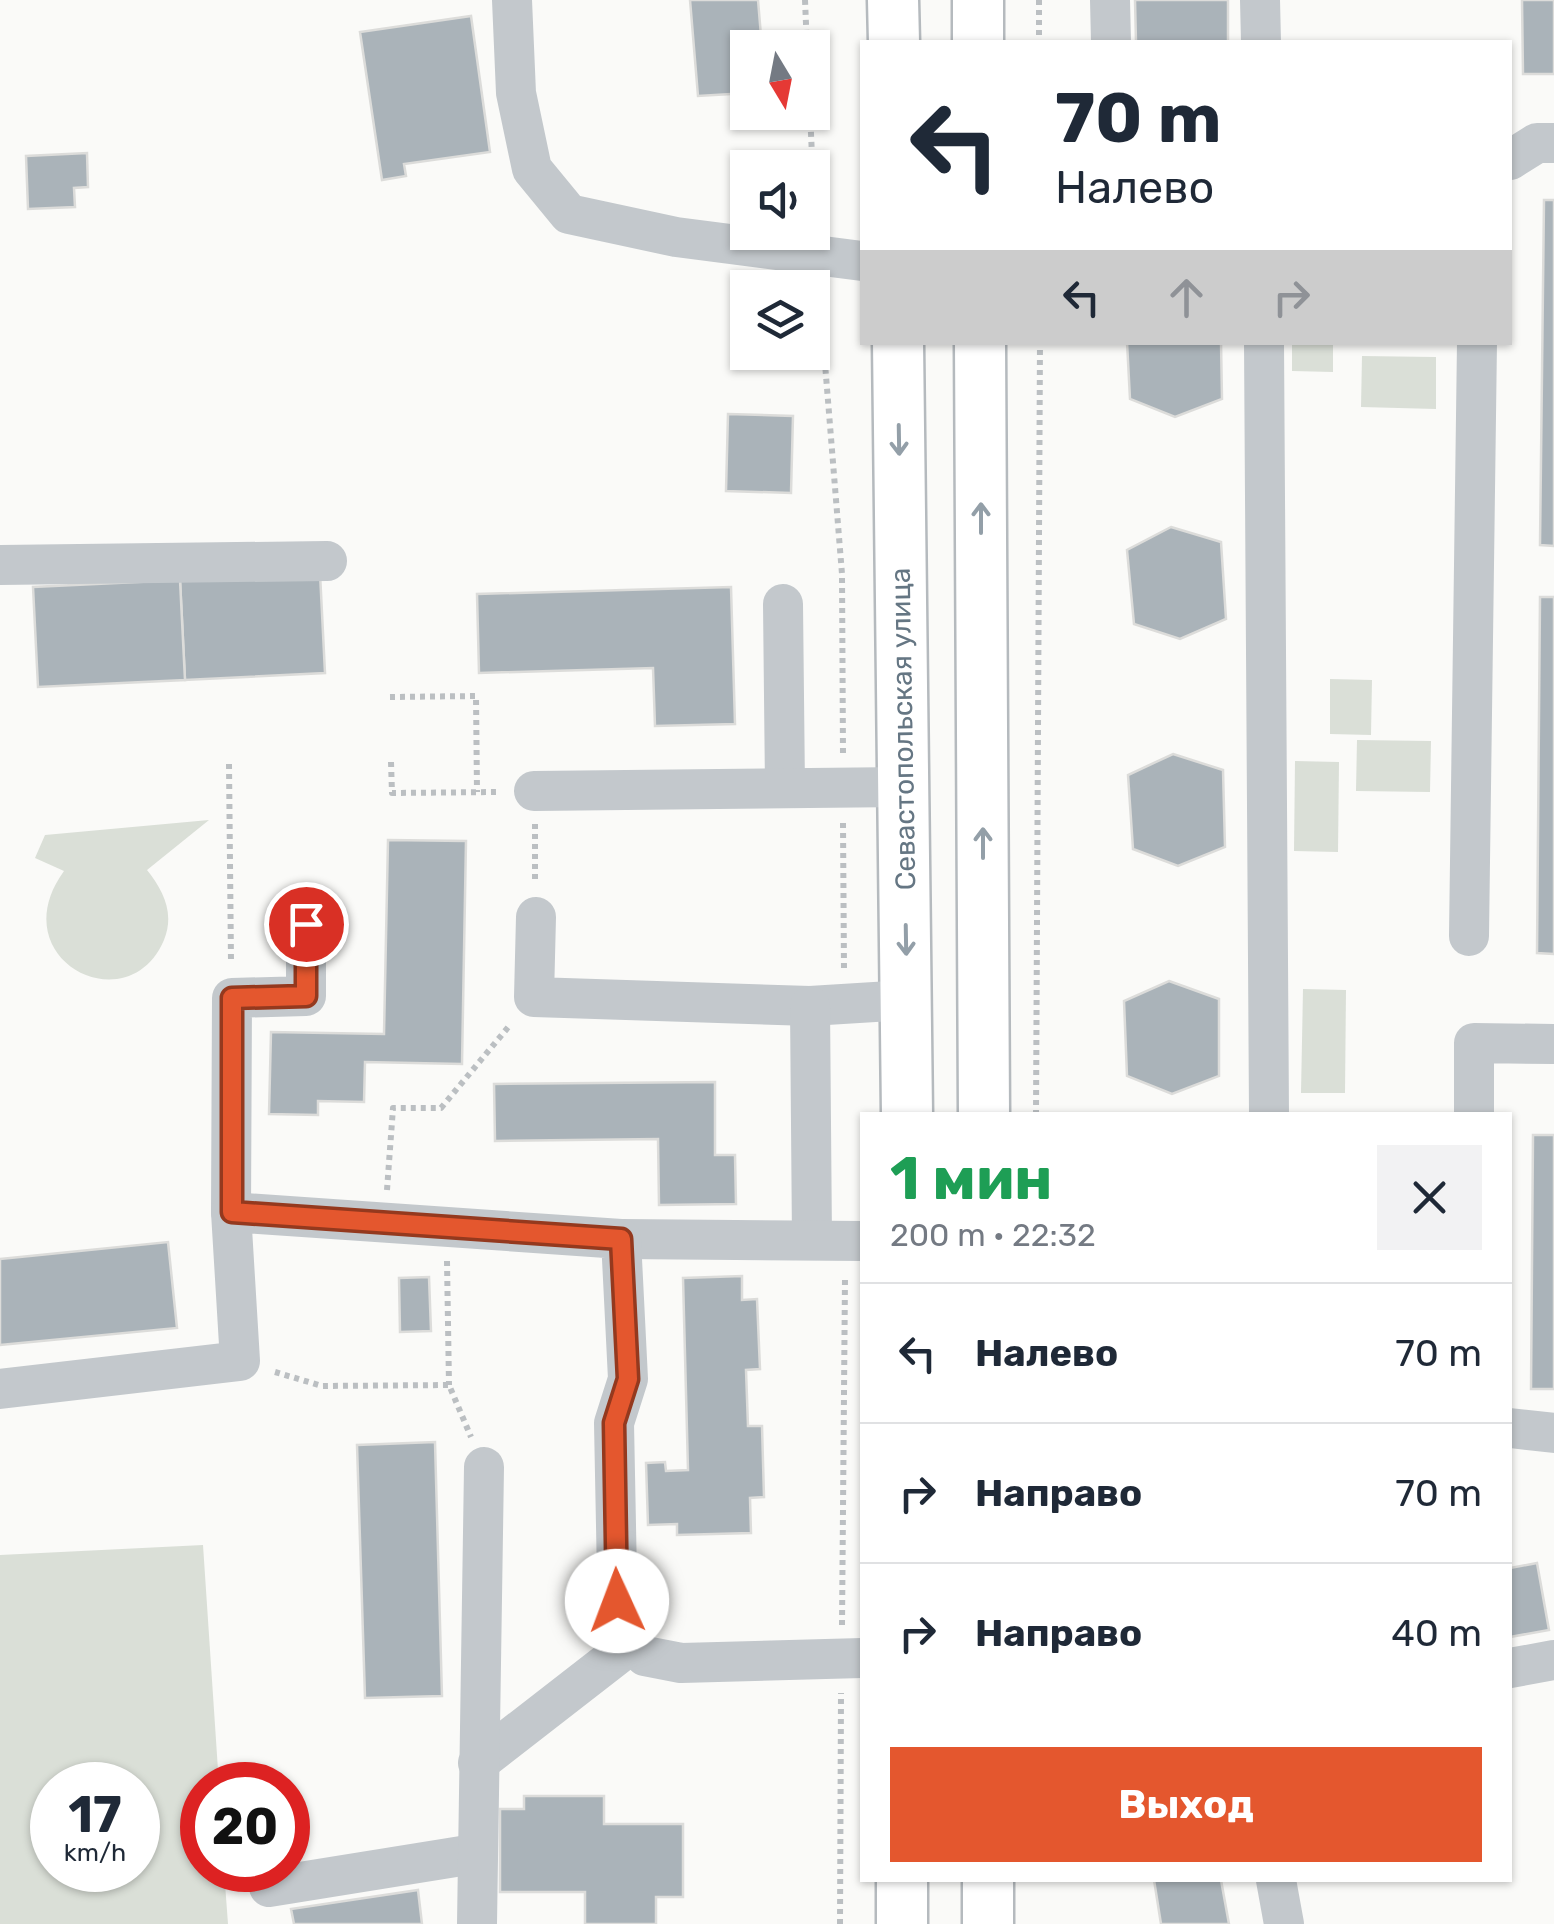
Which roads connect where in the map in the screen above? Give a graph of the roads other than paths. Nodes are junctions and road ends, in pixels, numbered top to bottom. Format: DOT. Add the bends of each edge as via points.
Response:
graph roads {
  1 [pos="512,0"];
  2 [pos="894,0"];
  3 [pos="978,0"];
  4 [pos="1110,0"];
  5 [pos="1260,0"];
  6 [pos="894,40"];
  7 [pos="978,40"];
  8 [pos="1111,40"];
  9 [pos="1261,40"];
  10 [pos="1554,143"];
  11 [pos="1512,159"];
  12 [pos="860,261"];
  13 [pos="898,345"];
  14 [pos="980,345"];
  15 [pos="1264,345"];
  16 [pos="1477,345"];
  17 [pos="327,561"];
  18 [pos="0,564"];
  19 [pos="783,604"];
  20 [pos="904,787"];
  21 [pos="785,788"];
  22 [pos="534,791"];
  23 [pos="536,917"];
  24 [pos="306,924"];
  25 [pos="1469,936"];
  26 [pos="907,1000"];
  27 [pos="810,1006"];
  28 [pos="1554,1044"];
  29 [pos="907,1112"];
  30 [pos="984,1112"];
  31 [pos="1269,1112"];
  32 [pos="1474,1112"];
  33 [pos="232,1212"];
  34 [pos="621,1239"];
  35 [pos="812,1240"];
  36 [pos="860,1240"];
  37 [pos="0,1389"];
  38 [pos="1512,1428"];
  39 [pos="1554,1433"];
  40 [pos="484,1466"];
  41 [pos="630,1645"];
  42 [pos="860,1658"];
  43 [pos="1554,1660"];
  44 [pos="1512,1668"];
  45 [pos="478,1762"];
  46 [pos="474,1854"];
  47 [pos="310,1880"];
  48 [pos="902,1882"];
  49 [pos="988,1882"];
  50 [pos="1276,1882"];
  51 [pos="476,1924"];
  52 [pos="902,1924"];
  53 [pos="988,1924"];
  54 [pos="1284,1924"];
  1 -- 12 [label="lane" via="516,93 532,168 569,214 676,237"];
  2 -- 6 [label="main road"];
  3 -- 7 [label="main road"];
  4 -- 8 [label="lane"];
  5 -- 9 [label="lane"];
  10 -- 11 [label="lane" via="1538,143"];
  13 -- 20 [label="main road, Севастопольская улица, one-way"];
  30 -- 14 [label="main road, one-way"];
  15 -- 31 [label="lane"];
  16 -- 25 [label="lane"];
  17 -- 18 [label="lane"];
  19 -- 21 [label="lane"];
  20 -- 21 [label="lane"];
  20 -- 26 [label="main road, Севастопольская улица, one-way"];
  21 -- 22 [label="lane"];
  23 -- 27 [label="lane" via="534,997"];
  24 -- 33 [label="lane" via="306,996 232,998"];
  26 -- 27 [label="lane"];
  26 -- 29 [label="main road, Севастопольская улица"];
  27 -- 35 [label="lane"];
  28 -- 32 [label="lane" via="1474,1042"];
  33 -- 34 [label="lane"];
  33 -- 37 [label="lane" via="240,1361"];
  34 -- 35 [label="lane"];
  34 -- 41 [label="lane" via="628,1379 614,1423 615,1546 618,1628"];
  35 -- 36 [label="lane"];
  38 -- 39 [label="lane"];
  40 -- 45 [label="lane"];
  41 -- 42 [label="lane" via="645,1656 681,1663"];
  41 -- 45 [label="lane"];
  43 -- 44 [label="lane"];
  45 -- 46 [label="lane"];
  46 -- 47 [label="lane"];
  46 -- 51 [label="lane"];
  48 -- 52 [label="main road"];
  49 -- 53 [label="main road"];
  50 -- 54 [label="lane"];
}
